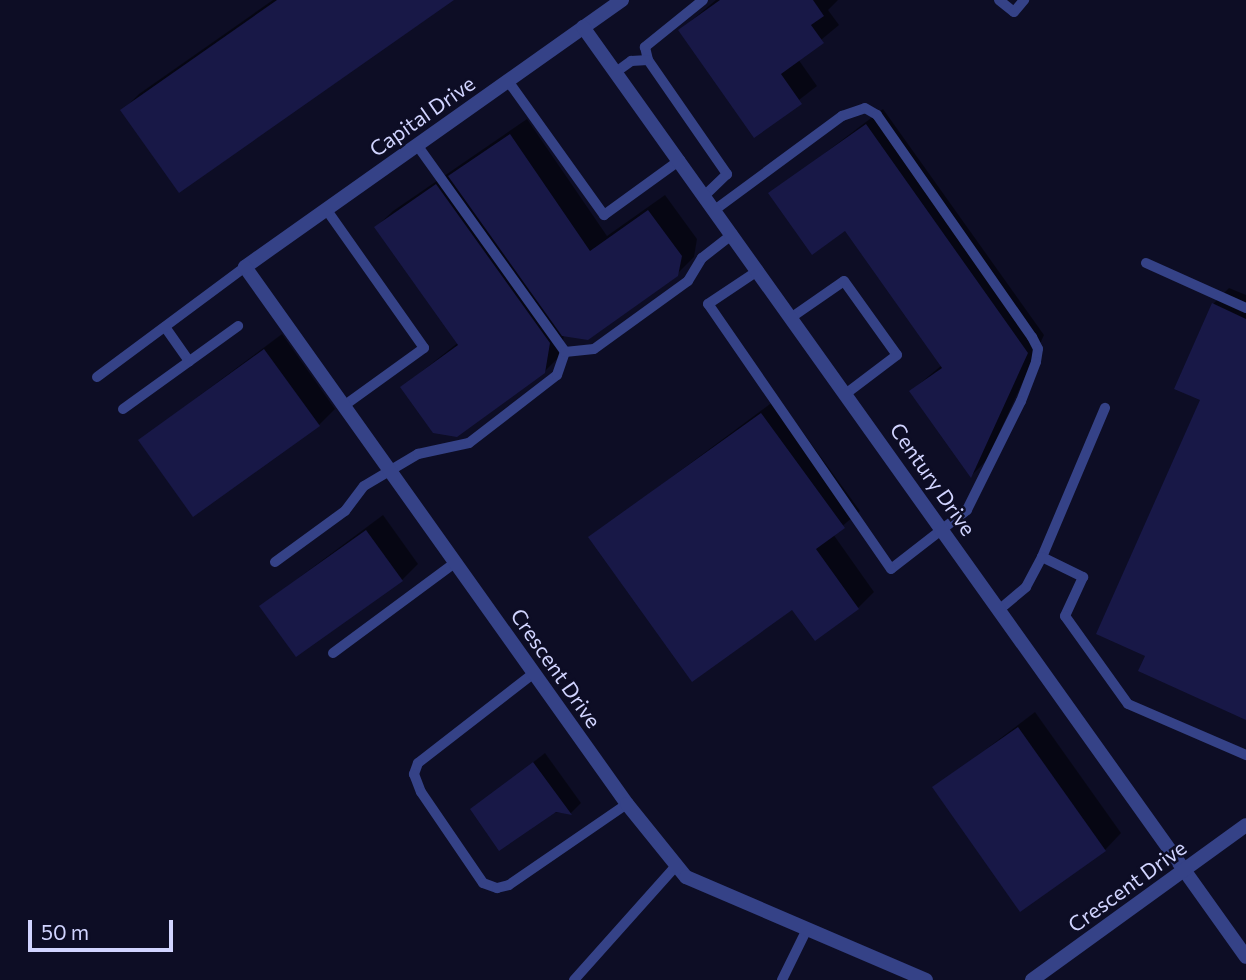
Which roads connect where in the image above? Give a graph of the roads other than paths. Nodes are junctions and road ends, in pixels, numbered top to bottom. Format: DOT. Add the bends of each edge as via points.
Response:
graph roads {
  1 [pos="622,0"];
  2 [pos="703,0"];
  3 [pos="999,0"];
  4 [pos="1024,0"];
  5 [pos="583,27"];
  6 [pos="648,60"];
  7 [pos="616,72"];
  8 [pos="508,81"];
  9 [pos="416,145"];
  10 [pos="680,160"];
  11 [pos="706,194"];
  12 [pos="326,209"];
  13 [pos="716,209"];
  14 [pos="733,234"];
  15 [pos="1146,263"];
  16 [pos="245,267"];
  17 [pos="759,270"];
  18 [pos="1246,308"];
  19 [pos="792,317"];
  20 [pos="238,326"];
  21 [pos="165,327"];
  22 [pos="565,352"];
  23 [pos="189,362"];
  24 [pos="97,377"];
  25 [pos="846,393"];
  26 [pos="345,404"];
  27 [pos="1105,408"];
  28 [pos="123,409"];
  29 [pos="391,470"];
  30 [pos="943,530"];
  31 [pos="1042,558"];
  32 [pos="275,562"];
  33 [pos="456,562"];
  34 [pos="999,609"];
  35 [pos="333,653"];
  36 [pos="534,673"];
  37 [pos="1246,755"];
  38 [pos="627,804"];
  39 [pos="1246,825"];
  40 [pos="676,866"];
  41 [pos="1185,871"];
  42 [pos="806,931"];
  43 [pos="1246,957"];
  44 [pos="574,980"];
  45 [pos="782,980"];
  46 [pos="926,980"];
  47 [pos="1032,980"];
  1 -- 5 [label="street, Capital Drive"];
  2 -- 6 [label="lane" via="645,47"];
  3 -- 4 [label="lane" via="1014,12"];
  5 -- 7 [label="street, Century Drive"];
  5 -- 8 [label="street, Capital Drive"];
  6 -- 7 [label="lane" via="631,61"];
  6 -- 11 [label="lane" via="727,174"];
  7 -- 10 [label="street, Century Drive"];
  8 -- 9 [label="street, Capital Drive"];
  8 -- 10 [label="lane" via="604,215"];
  9 -- 12 [label="street, Capital Drive"];
  9 -- 22 [label="lane"];
  10 -- 11 [label="street, Century Drive"];
  11 -- 13 [label="street, Century Drive"];
  12 -- 16 [label="street, Capital Drive"];
  12 -- 26 [label="lane" via="424,348"];
  13 -- 14 [label="street, Century Drive"];
  13 -- 30 [label="lane" via="853,110 865,108 885,126 1038,349 1021,401 967,510"];
  14 -- 17 [label="street, Century Drive"];
  14 -- 22 [label="lane" via="702,258 688,281 594,349"];
  15 -- 18 [label="lane"];
  16 -- 21 [label="lane"];
  16 -- 26 [label="street, Crescent Drive"];
  17 -- 19 [label="street, Century Drive"];
  17 -- 30 [label="lane" via="708,304 891,569"];
  19 -- 25 [label="street, Century Drive"];
  19 -- 25 [label="lane" via="844,281 897,355"];
  20 -- 23 [label="lane"];
  21 -- 23 [label="lane"];
  21 -- 24 [label="lane"];
  22 -- 29 [label="lane" via="557,375 469,443 418,454"];
  23 -- 28 [label="lane"];
  25 -- 30 [label="street, Century Drive"];
  26 -- 29 [label="street, Crescent Drive"];
  27 -- 31 [label="lane"];
  29 -- 32 [label="lane" via="364,486 345,511"];
  29 -- 33 [label="street, Crescent Drive"];
  30 -- 34 [label="street, Century Drive"];
  31 -- 34 [label="lane" via="1026,587"];
  31 -- 37 [label="lane" via="1083,577 1065,616 1128,704"];
  33 -- 35 [label="lane"];
  33 -- 36 [label="street, Crescent Drive"];
  34 -- 41 [label="street, Century Drive"];
  36 -- 38 [label="street, Crescent Drive"];
  36 -- 38 [label="lane" via="418,763 414,774 421,792 483,883 497,888 509,885"];
  38 -- 40 [label="street, Crescent Drive"];
  39 -- 41 [label="street, Crescent Drive"];
  40 -- 42 [label="street, Crescent Drive" via="701,886"];
  40 -- 44 [label="lane"];
  41 -- 43 [label="street, Century Drive"];
  41 -- 47 [label="street, Crescent Drive"];
  42 -- 45 [label="lane"];
  42 -- 46 [label="street, Crescent Drive"];
}
